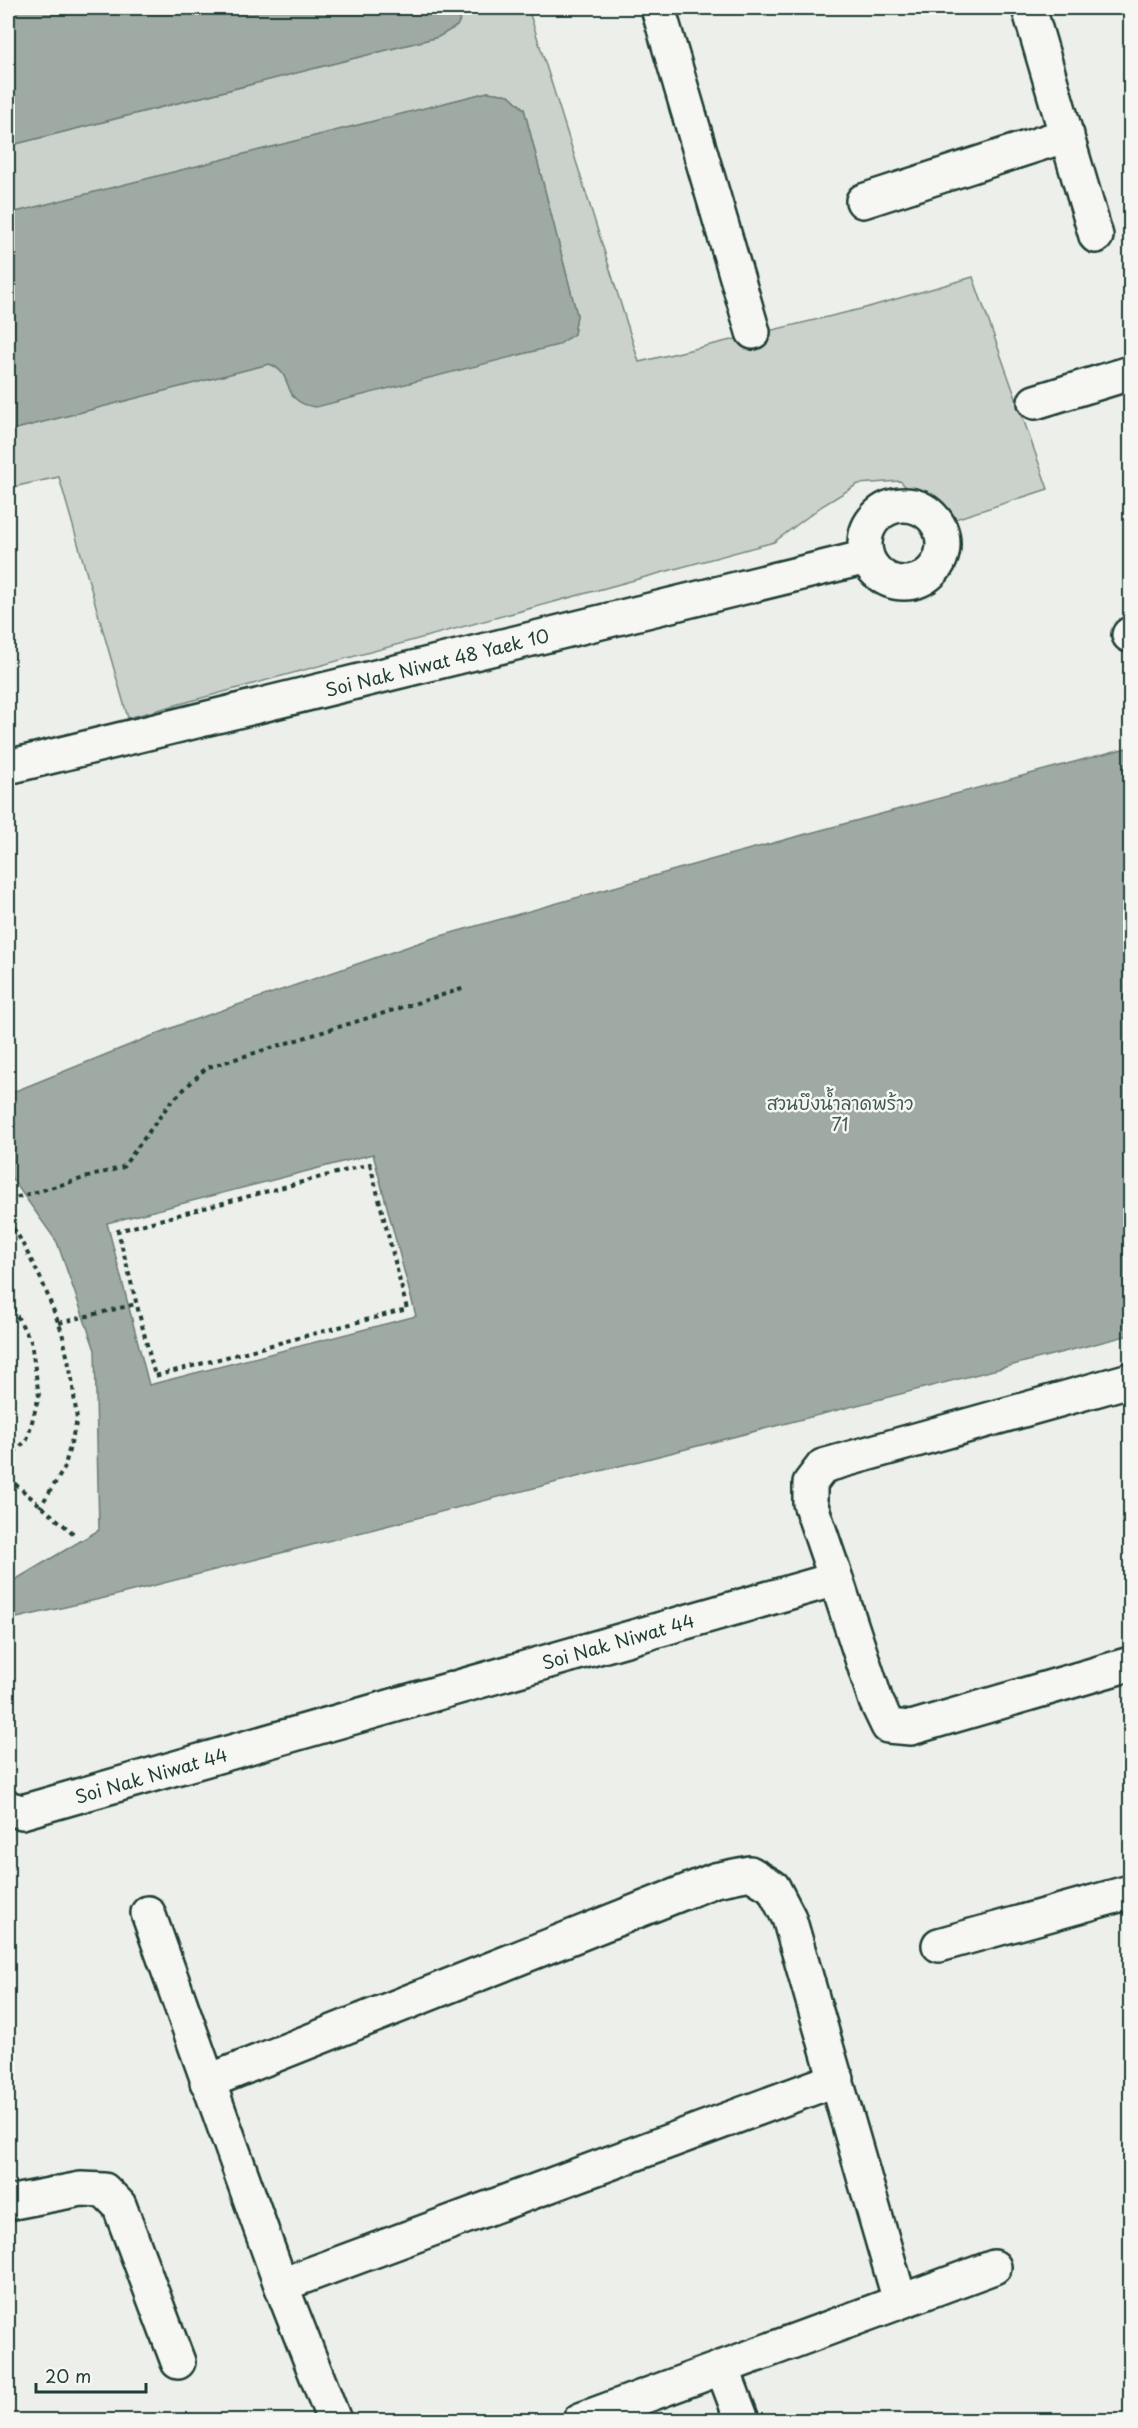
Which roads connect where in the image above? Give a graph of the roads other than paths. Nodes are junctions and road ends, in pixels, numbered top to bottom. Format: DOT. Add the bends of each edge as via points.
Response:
graph roads {
  1 [pos="658,8"];
  2 [pos="1029,8"];
  3 [pos="1067,135"];
  4 [pos="863,201"];
  5 [pos="1096,236"];
  6 [pos="753,332"];
  7 [pos="1131,373"];
  8 [pos="1035,402"];
  9 [pos="867,557"];
  10 [pos="8,767"];
  11 [pos="1131,1380"];
  12 [pos="836,1579"];
  13 [pos="1131,1664"];
  14 [pos="8,1808"];
  15 [pos="1131,1892"];
  16 [pos="148,1913"];
  17 [pos="939,1945"];
  18 [pos="837,2079"];
  19 [pos="207,2082"];
  20 [pos="8,2203"];
  21 [pos="994,2267"];
  22 [pos="282,2285"];
  23 [pos="900,2301"];
  24 [pos="178,2362"];
  25 [pos="722,2367"];
  26 [pos="334,2421"];
  27 [pos="580,2421"];
  28 [pos="742,2421"];
  1 -- 6 [label="street"];
  2 -- 3 [label="street"];
  3 -- 4 [label="street"];
  3 -- 5 [label="street"];
  7 -- 8 [label="street"];
  9 -- 10 [label="street, Soi Nak Niwat 48 Yaek 10"];
  11 -- 12 [label="street" via="823,1466 810,1483 810,1503"];
  12 -- 13 [label="street" via="888,1726 911,1728"];
  12 -- 14 [label="street, Soi Nak Niwat 44" via="22,1812"];
  15 -- 17 [label="street"];
  16 -- 19 [label="street"];
  18 -- 19 [label="street" via="789,1918 773,1887 750,1873 715,1880"];
  18 -- 22 [label="street"];
  18 -- 23 [label="street"];
  19 -- 22 [label="street"];
  20 -- 24 [label="street" via="81,2189 104,2190 119,2205"];
  21 -- 23 [label="street"];
  22 -- 26 [label="street"];
  23 -- 25 [label="street"];
  25 -- 27 [label="street"];
  25 -- 28 [label="street"];
}
